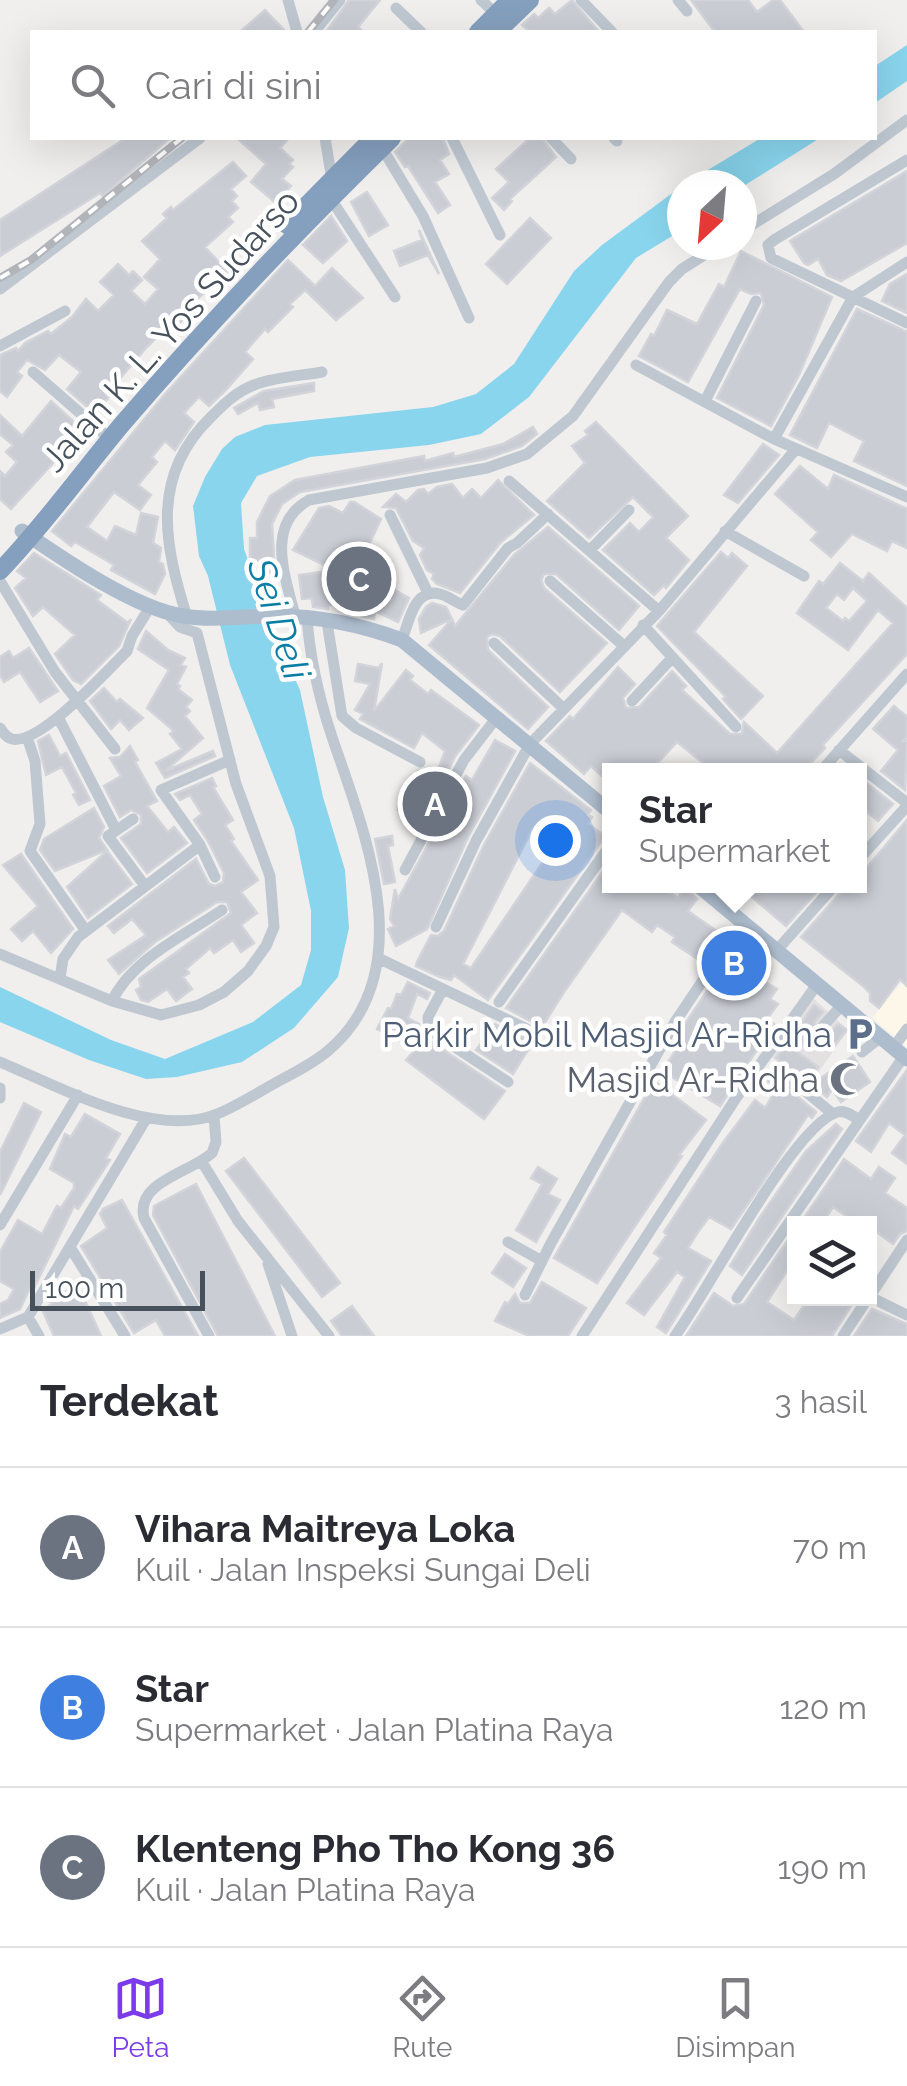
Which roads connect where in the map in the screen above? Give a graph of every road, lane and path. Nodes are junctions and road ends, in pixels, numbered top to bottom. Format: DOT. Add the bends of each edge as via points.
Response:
graph roads {
  1 [pos="288,0"];
  2 [pos="340,0"];
  3 [pos="482,0"];
  4 [pos="510,0"];
  5 [pos="530,0"];
  6 [pos="581,0"];
  7 [pos="396,8"];
  8 [pos="503,26"];
  9 [pos="296,30"];
  10 [pos="316,30"];
  11 [pos="419,30"];
  12 [pos="610,30"];
  13 [pos="907,120"];
  14 [pos="197,140"];
  15 [pos="324,140"];
  16 [pos="453,140"];
  17 [pos="553,140"];
  18 [pos="382,141"];
  19 [pos="571,159"];
  20 [pos="907,160"];
  21 [pos="333,191"];
  22 [pos="757,221"];
  23 [pos="500,235"];
  24 [pos="696,260"];
  25 [pos="907,262"];
  26 [pos="0,289"];
  27 [pos="853,296"];
  28 [pos="395,297"];
  29 [pos="756,301"];
  30 [pos="65,310"];
  31 [pos="469,318"];
  32 [pos="907,323"];
  33 [pos="0,346"];
  34 [pos="636,365"];
  35 [pos="33,372"];
  36 [pos="322,372"];
  37 [pos="705,401"];
  38 [pos="103,433"];
  39 [pos="774,439"];
  40 [pos="796,450"];
  41 [pos="509,480"];
  42 [pos="907,497"];
  43 [pos="630,510"];
  44 [pos="548,514"];
  45 [pos="390,515"];
  46 [pos="725,532"];
  47 [pos="27,534"];
  48 [pos="590,550"];
  49 [pos="0,553"];
  50 [pos="0,570"];
  51 [pos="804,576"];
  52 [pos="550,580"];
  53 [pos="0,581"];
  54 [pos="428,593"];
  55 [pos="150,607"];
  56 [pos="659,611"];
  57 [pos="167,613"];
  58 [pos="191,617"];
  59 [pos="301,617"];
  60 [pos="327,622"];
  61 [pos="644,625"];
  62 [pos="402,640"];
  63 [pos="494,643"];
  64 [pos="624,646"];
  65 [pos="672,658"];
  66 [pos="907,674"];
  67 [pos="77,700"];
  68 [pos="632,701"];
  69 [pos="563,708"];
  70 [pos="58,717"];
  71 [pos="497,717"];
  72 [pos="0,728"];
  73 [pos="736,728"];
  74 [pos="28,737"];
  75 [pos="530,744"];
  76 [pos="116,749"];
  77 [pos="839,750"];
  78 [pos="230,760"];
  79 [pos="420,762"];
  80 [pos="828,763"];
  81 [pos="855,763"];
  82 [pos="867,772"];
  83 [pos="907,804"];
  84 [pos="602,805"];
  85 [pos="133,818"];
  86 [pos="116,830"];
  87 [pos="200,845"];
  88 [pos="867,849"];
  89 [pos="602,857"];
  90 [pos="405,870"];
  91 [pos="215,877"];
  92 [pos="145,886"];
  93 [pos="714,893"];
  94 [pos="828,893"];
  95 [pos="222,910"];
  96 [pos="742,922"];
  97 [pos="436,926"];
  98 [pos="86,931"];
  99 [pos="777,950"];
  100 [pos="0,954"];
  101 [pos="380,959"];
  102 [pos="60,978"];
  103 [pos="818,983"];
  104 [pos="443,989"];
  105 [pos="112,1000"];
  106 [pos="499,1002"];
  107 [pos="843,1004"];
  108 [pos="824,1026"];
  109 [pos="527,1029"];
  110 [pos="907,1030"];
  111 [pos="896,1050"];
  112 [pos="862,1052"];
  113 [pos="0,1062"];
  114 [pos="508,1082"];
  115 [pos="0,1088"];
  116 [pos="804,1091"];
  117 [pos="78,1095"];
  118 [pos="0,1098"];
  119 [pos="833,1114"];
  120 [pos="214,1116"];
  121 [pos="146,1119"];
  122 [pos="860,1120"];
  123 [pos="202,1162"];
  124 [pos="0,1225"];
  125 [pos="907,1240"];
  126 [pos="508,1242"];
  127 [pos="70,1247"];
  128 [pos="267,1260"];
  129 [pos="542,1261"];
  130 [pos="877,1285"];
  131 [pos="525,1295"];
  132 [pos="737,1298"];
  133 [pos="877,1301"];
  134 [pos="863,1306"];
  135 [pos="907,1315"];
  136 [pos="28,1316"];
  137 [pos="0,1328"];
  138 [pos="39,1336"];
  139 [pos="126,1336"];
  140 [pos="209,1336"];
  141 [pos="292,1336"];
  142 [pos="329,1336"];
  143 [pos="582,1336"];
  144 [pos="675,1336"];
  145 [pos="843,1336"];
  1 -- 9 [label="street"];
  2 -- 10 [label="street"];
  3 -- 8 [label="street"];
  4 -- 8 [label="highway"];
  5 -- 8 [label="highway"];
  6 -- 12 [label="street"];
  7 -- 11 [label="street"];
  13 -- 22 [label="street"];
  14 -- 26 [label="street"];
  15 -- 21 [label="street"];
  16 -- 23 [label="street"];
  17 -- 19 [label="street"];
  18 -- 21 [label="highway, Jalan K. L. Yos Sudarso"];
  18 -- 31 [label="street"];
  20 -- 27 [label="street" via="768,245 771,258"];
  21 -- 28 [label="street"];
  21 -- 38 [label="highway, Jalan K. L. Yos Sudarso" via="267,246"];
  21 -- 47 [label="highway, Jalan K. L. Yos Sudarso"];
  24 -- 59 [label="street" via="669,282 572,416 527,454 299,506 279,546"];
  25 -- 27 [label="street"];
  27 -- 32 [label="street"];
  27 -- 39 [label="street"];
  29 -- 37 [label="street"];
  30 -- 33 [label="street"];
  34 -- 37 [label="street"];
  35 -- 38 [label="street"];
  36 -- 58 [label="street" via="255,384 232,396 178,460 166,533"];
  37 -- 39 [label="street"];
  38 -- 47 [label="highway, Jalan K. L. Yos Sudarso"];
  39 -- 40 [label="street"];
  40 -- 42 [label="street"];
  40 -- 46 [label="street"];
  41 -- 44 [label="street"];
  43 -- 48 [label="street"];
  44 -- 48 [label="street"];
  44 -- 54 [label="street" via="508,548 462,604"];
  45 -- 54 [label="street"];
  46 -- 51 [label="street"];
  46 -- 56 [label="street"];
  47 -- 49 [label="highway, Jalan K. L. Yos Sudarso"];
  47 -- 50 [label="highway, Jalan K. L. Yos Sudarso"];
  47 -- 55 [label="main road"];
  48 -- 56 [label="street"];
  52 -- 64 [label="street"];
  53 -- 67 [label="street"];
  54 -- 62 [label="street" via="415,604"];
  55 -- 57 [label="main road"];
  55 -- 67 [label="street" via="127,651"];
  56 -- 61 [label="street"];
  57 -- 58 [label="main road"];
  57 -- 78 [label="street" via="196,633"];
  58 -- 59 [label="main road"];
  59 -- 60 [label="main road"];
  59 -- 101 [label="street" via="360,812"];
  60 -- 62 [label="main road"];
  60 -- 79 [label="street" via="342,716"];
  61 -- 64 [label="street"];
  61 -- 65 [label="street"];
  62 -- 71 [label="main road"];
  63 -- 69 [label="street"];
  64 -- 69 [label="street"];
  65 -- 68 [label="street"];
  65 -- 73 [label="street"];
  66 -- 77 [label="street"];
  67 -- 70 [label="street"];
  67 -- 76 [label="street"];
  69 -- 75 [label="street"];
  70 -- 74 [label="street"];
  70 -- 86 [label="street"];
  71 -- 75 [label="main road"];
  71 -- 90 [label="street" via="464,760"];
  72 -- 74 [label="street" via="12,739"];
  74 -- 98 [label="street" via="40,824 30,852"];
  75 -- 84 [label="main road"];
  75 -- 97 [label="street"];
  77 -- 80 [label="street"];
  77 -- 81 [label="street"];
  78 -- 87 [label="street" via="160,790"];
  78 -- 105 [label="street" via="270,876 274,927 266,946 240,980 199,1005 161,1015"];
  82 -- 83 [label="street"];
  83 -- 88 [label="street"];
  85 -- 86 [label="street"];
  86 -- 92 [label="street" via="108,837"];
  87 -- 91 [label="street"];
  87 -- 92 [label="street"];
  89 -- 106 [label="street"];
  92 -- 98 [label="street"];
  93 -- 96 [label="main road"];
  94 -- 99 [label="street"];
  95 -- 105 [label="street" via="138,968"];
  96 -- 99 [label="main road"];
  96 -- 129 [label="street" via="675,1022"];
  98 -- 102 [label="street" via="68,950"];
  99 -- 103 [label="main road"];
  100 -- 102 [label="street"];
  101 -- 104 [label="street"];
  101 -- 120 [label="street" via="358,1014 329,1050"];
  102 -- 105 [label="street"];
  103 -- 107 [label="main road"];
  103 -- 143 [label="street"];
  104 -- 109 [label="street"];
  104 -- 114 [label="street" via="428,1017 429,1030"];
  107 -- 108 [label="street"];
  107 -- 111 [label="main road"];
  110 -- 111 [label="street"];
  111 -- 112 [label="street"];
  111 -- 122 [label="street"];
  113 -- 117 [label="street"];
  115 -- 118 [label="street"];
  116 -- 119 [label="street"];
  117 -- 121 [label="street"];
  117 -- 124 [label="street"];
  119 -- 122 [label="street"];
  119 -- 144 [label="street" via="808,1131"];
  120 -- 121 [label="street"];
  120 -- 123 [label="street" via="216,1146"];
  121 -- 127 [label="street"];
  122 -- 132 [label="street"];
  123 -- 128 [label="street"];
  123 -- 140 [label="street" via="149,1192 142,1208"];
  125 -- 130 [label="street"];
  126 -- 129 [label="street"];
  127 -- 136 [label="street"];
  127 -- 139 [label="street"];
  128 -- 141 [label="street"];
  128 -- 142 [label="street"];
  129 -- 131 [label="street"];
  133 -- 135 [label="street"];
  134 -- 145 [label="street"];
  136 -- 137 [label="street"];
  136 -- 138 [label="street"];
}
